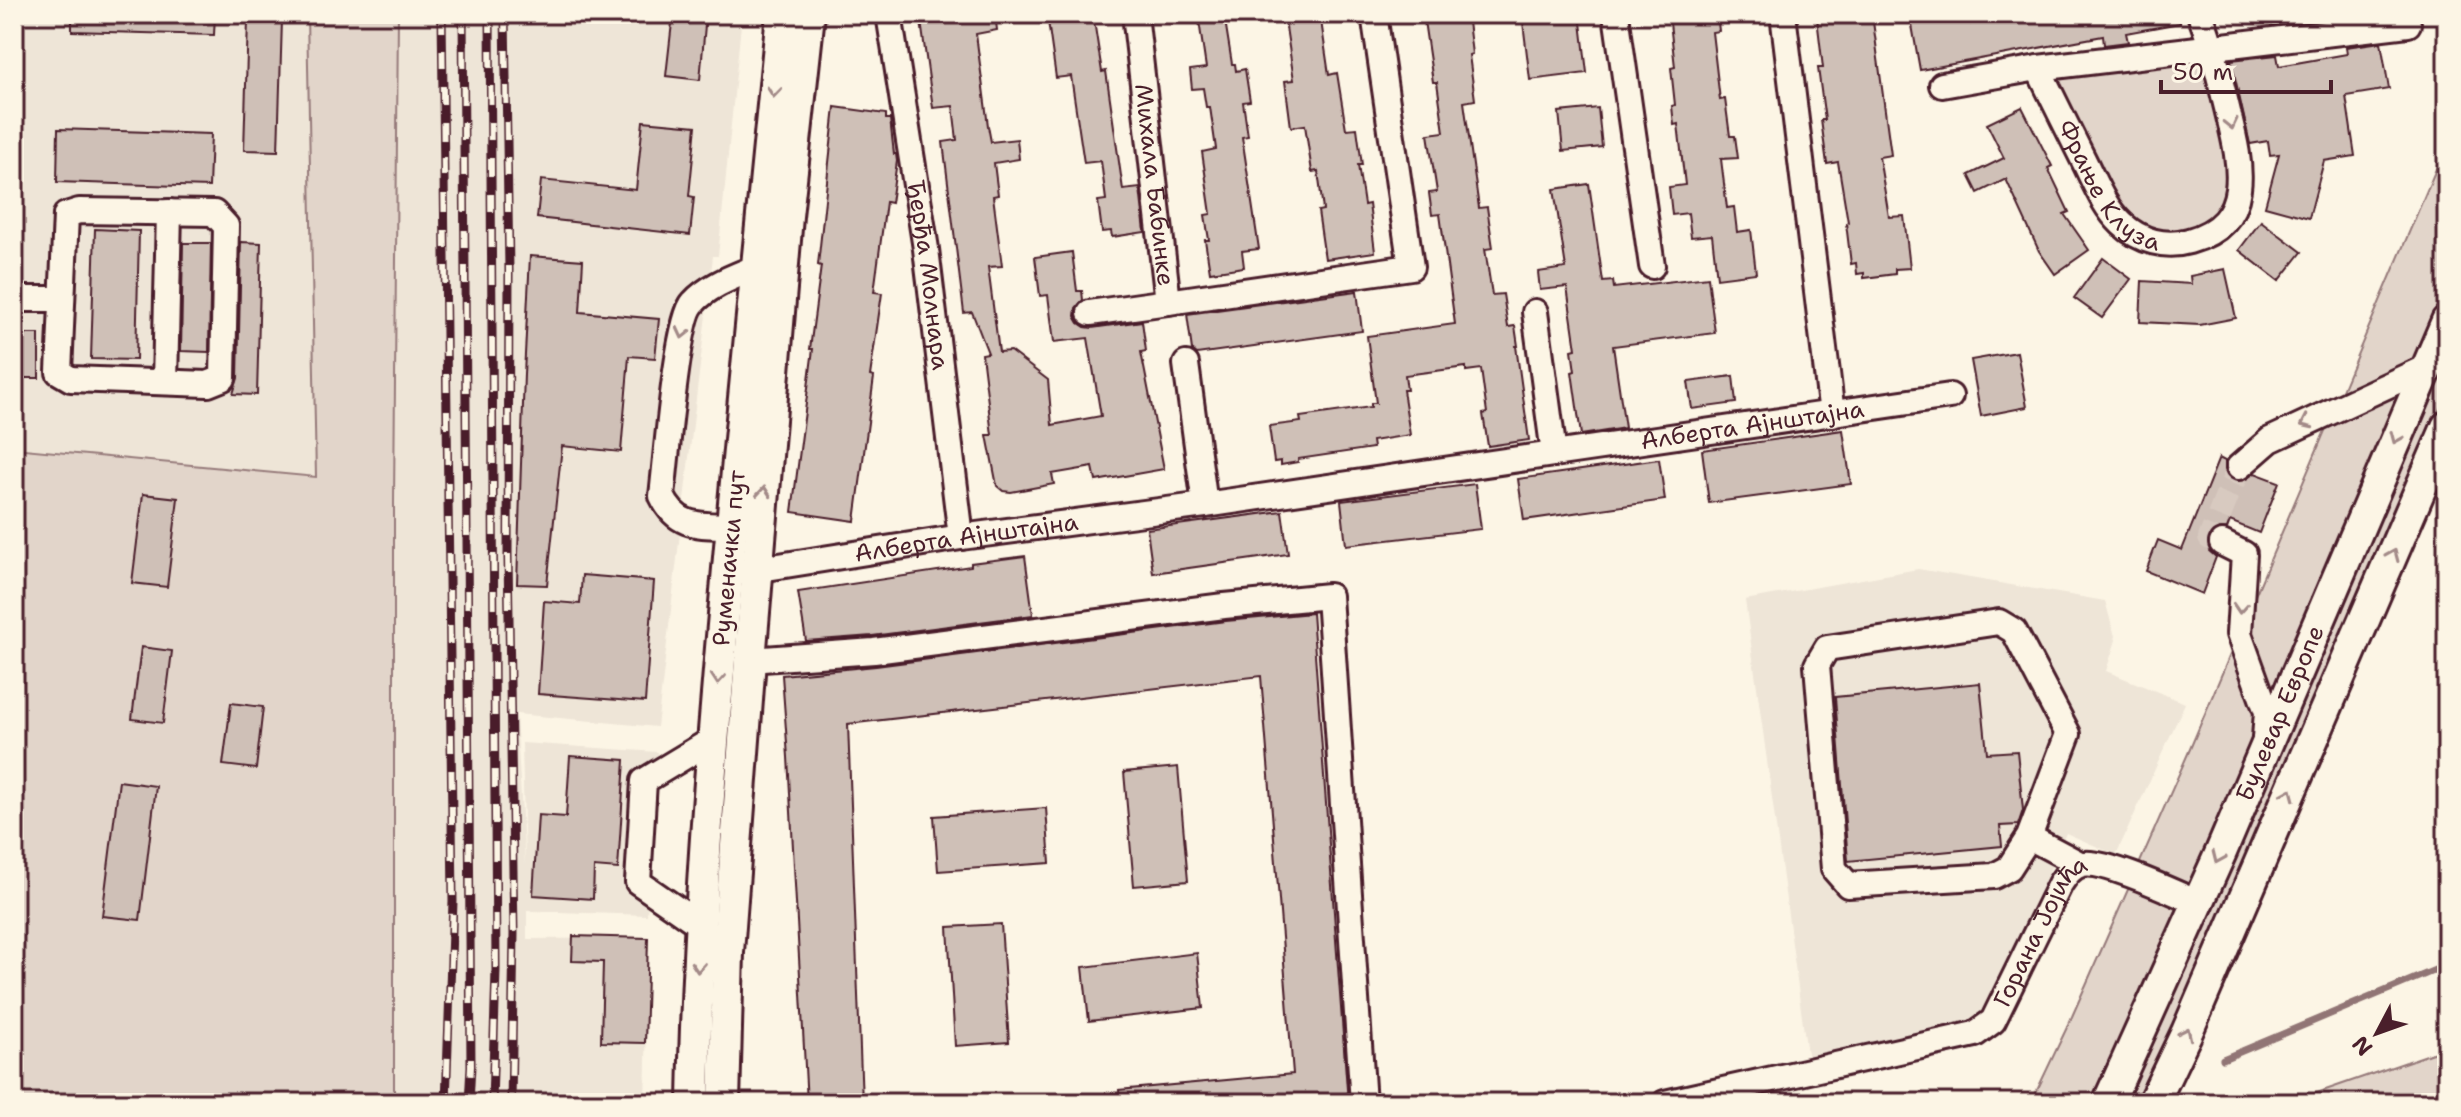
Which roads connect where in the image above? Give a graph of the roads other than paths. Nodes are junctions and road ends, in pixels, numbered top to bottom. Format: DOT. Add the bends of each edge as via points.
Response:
graph roads {
  1 [pos="782,14"];
  2 [pos="809,14"];
  3 [pos="889,14"];
  4 [pos="1135,14"];
  5 [pos="1374,14"];
  6 [pos="1616,14"];
  7 [pos="1783,14"];
  8 [pos="2200,14"];
  9 [pos="2408,24"];
  10 [pos="2213,48"];
  11 [pos="2038,68"];
  12 [pos="1942,85"];
  13 [pos="169,212"];
  14 [pos="1652,266"];
  15 [pos="757,267"];
  16 [pos="14,299"];
  17 [pos="62,299"];
  18 [pos="1168,302"];
  19 [pos="1535,312"];
  20 [pos="1090,313"];
  21 [pos="2447,321"];
  22 [pos="1186,364"];
  23 [pos="2427,367"];
  24 [pos="165,382"];
  25 [pos="1950,396"];
  26 [pos="1832,414"];
  27 [pos="2447,427"];
  28 [pos="1554,454"];
  29 [pos="2239,467"];
  30 [pos="1205,505"];
  31 [pos="730,526"];
  32 [pos="961,537"];
  33 [pos="2222,543"];
  34 [pos="758,570"];
  35 [pos="727,574"];
  36 [pos="750,660"];
  37 [pos="712,740"];
  38 [pos="2265,748"];
  39 [pos="2029,837"];
  40 [pos="2080,864"];
  41 [pos="2198,903"];
  42 [pos="700,925"];
  43 [pos="694,1103"];
  44 [pos="724,1103"];
  45 [pos="1363,1103"];
  46 [pos="1665,1103"];
  47 [pos="2108,1103"];
  48 [pos="2153,1103"];
  1 -- 15 [label="main road, Руменачки пут, one-way"];
  34 -- 2 [label="main road, Руменачки пут, one-way"];
  3 -- 32 [label="street, Ђерђа Молнара" via="926,249"];
  4 -- 18 [label="street, Михала Бабинке"];
  5 -- 18 [label="street, Михала Бабинке" via="1411,267"];
  6 -- 14 [label="street"];
  7 -- 26 [label="street"];
  8 -- 10 [label="street, Фрање Клуза"];
  9 -- 10 [label="street"];
  10 -- 11 [label="street"];
  10 -- 11 [label="street, Фрање Клуза, one-way" via="2240,182 2234,204 2220,224 2179,244 2144,239 2116,218"];
  11 -- 12 [label="street"];
  13 -- 17 [label="street" via="66,215"];
  13 -- 24 [label="street"];
  13 -- 24 [label="street" via="214,213 226,226 223,378 208,384"];
  15 -- 31 [label="main road, Руменачки пут"];
  15 -- 31 [label="street, one-way" via="718,284 691,304 681,333 662,496 670,512 690,524"];
  16 -- 17 [label="street"];
  17 -- 24 [label="street" via="59,372 71,379"];
  18 -- 20 [label="street"];
  19 -- 28 [label="street"];
  21 -- 23 [label="main road, Булевар Европе"];
  22 -- 30 [label="street"];
  23 -- 29 [label="street, one-way" via="2270,440"];
  23 -- 38 [label="main road, Булевар Европе, one-way"];
  25 -- 26 [label="street, Алберта Ајнштајна"];
  26 -- 28 [label="street, Алберта Ајнштајна"];
  48 -- 27 [label="main road, Булевар Европе, one-way"];
  28 -- 30 [label="street, Алберта Ајнштајна"];
  30 -- 32 [label="street, Алберта Ајнштајна"];
  31 -- 35 [label="main road, Руменачки пут"];
  32 -- 34 [label="street, Алберта Ајнштајна"];
  33 -- 38 [label="street, one-way" via="2244,554 2239,634 2267,712"];
  34 -- 35 [label="street, Алберта Ајнштајна"];
  34 -- 36 [label="main road, Руменачки пут"];
  35 -- 37 [label="main road, Руменачки пут, one-way"];
  36 -- 44 [label="main road, Руменачки пут" via="728,952"];
  36 -- 45 [label="street" via="874,651 1329,596"];
  37 -- 42 [label="main road, Руменачки пут"];
  37 -- 42 [label="street" via="644,781 638,882"];
  38 -- 41 [label="main road, Булевар Европе, one-way"];
  39 -- 39 [label="street" via="2068,734 2014,631 1999,622 1827,648 1817,665 1834,869 1848,885 1994,876 2009,868"];
  39 -- 40 [label="street"];
  40 -- 41 [label="street, Горана Јојића" via="2128,874"];
  40 -- 46 [label="street, Горана Јојића" via="2060,884 1993,1021 1975,1034"];
  41 -- 47 [label="main road, Булевар Европе"];
  42 -- 43 [label="main road, Руменачки пут, one-way"];
}
